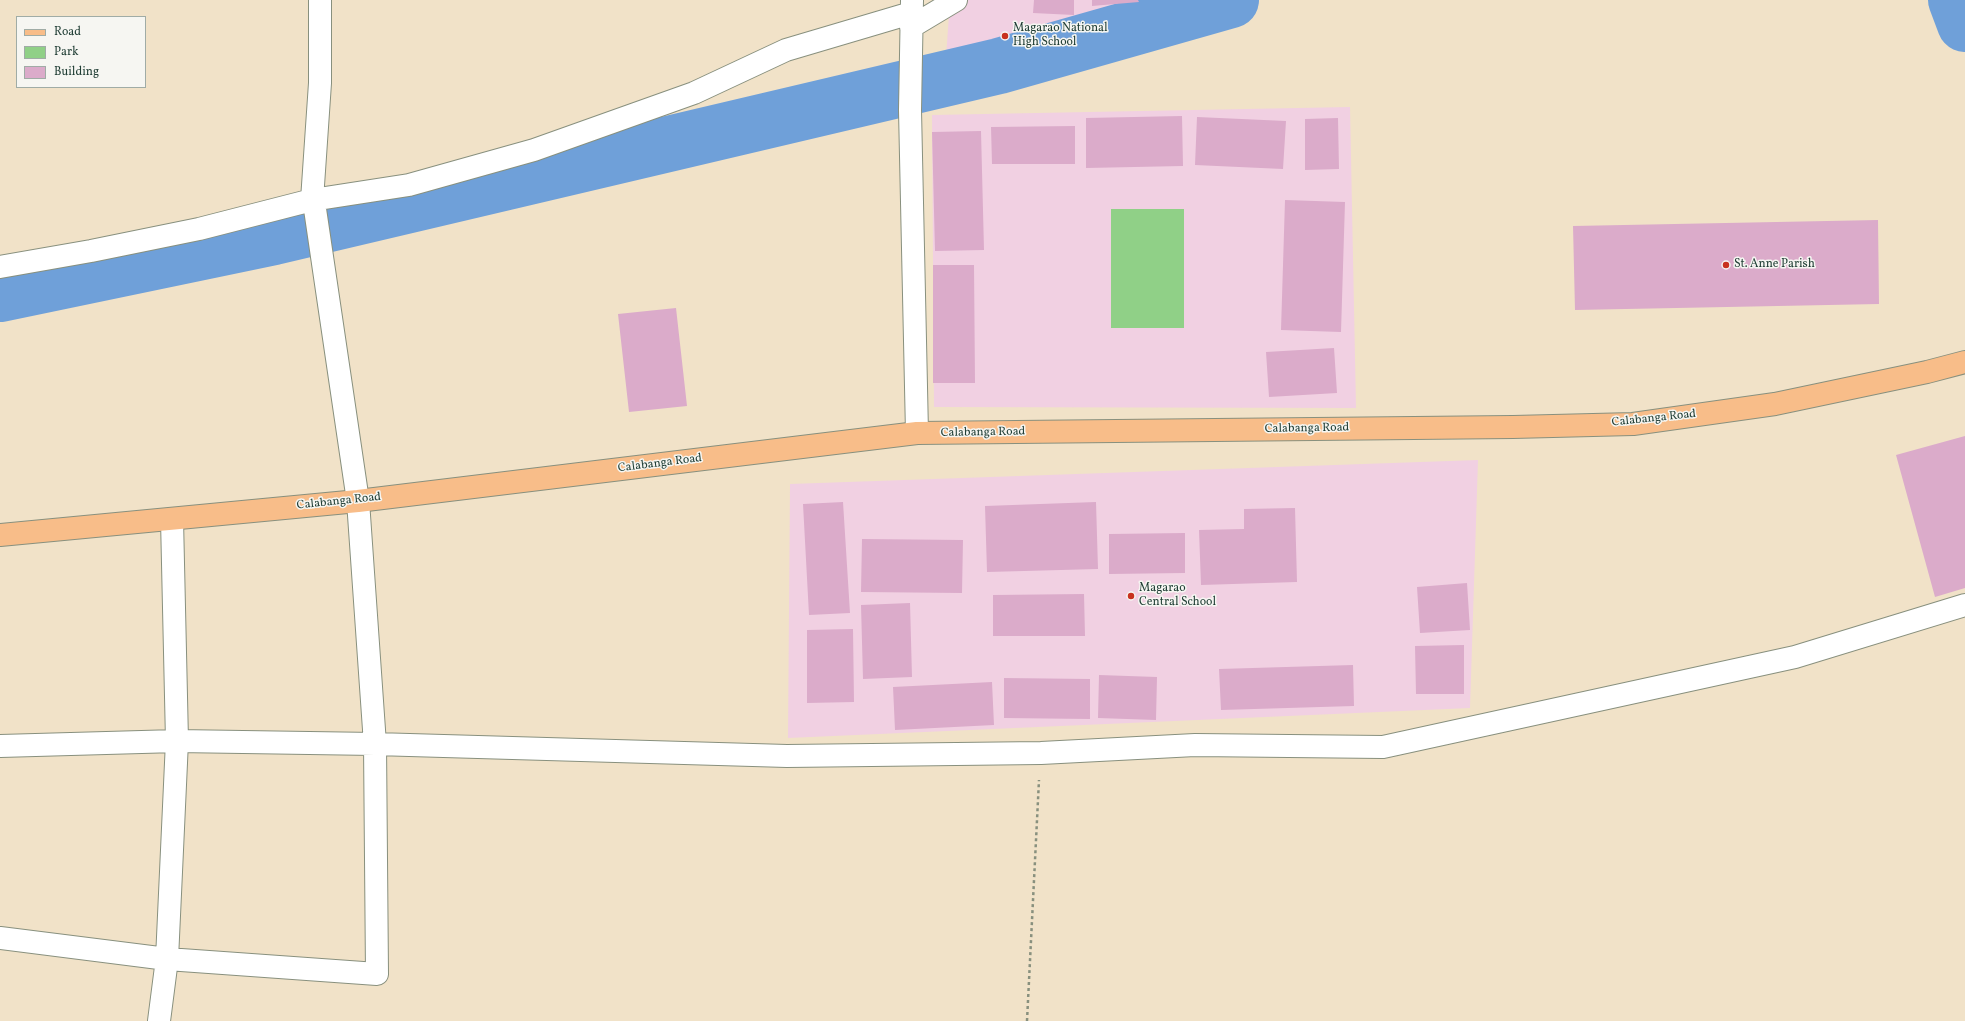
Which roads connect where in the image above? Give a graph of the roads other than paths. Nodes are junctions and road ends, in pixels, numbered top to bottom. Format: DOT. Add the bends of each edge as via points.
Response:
graph roads {
  1 [pos="320,0"];
  2 [pos="956,0"];
  3 [pos="911,13"];
  4 [pos="314,204"];
  5 [pos="0,267"];
  6 [pos="1965,362"];
  7 [pos="917,434"];
  8 [pos="358,501"];
  9 [pos="172,519"];
  10 [pos="0,535"];
  11 [pos="1965,605"];
  12 [pos="177,741"];
  13 [pos="375,744"];
  14 [pos="0,746"];
  15 [pos="0,938"];
  16 [pos="167,959"];
  17 [pos="159,1021"];
  1 -- 4 [label="street" via="320,83"];
  2 -- 3 [label="street"];
  3 -- 4 [label="street" via="786,50 694,93 534,150 409,185"];
  3 -- 7 [label="street" via="910,110"];
  4 -- 5 [label="street" via="91,251"];
  4 -- 8 [label="street"];
  6 -- 7 [label="main road, Calabanga Road" via="1775,404 1633,424"];
  7 -- 8 [label="main road, Calabanga Road"];
  8 -- 9 [label="main road, Calabanga Road"];
  8 -- 13 [label="street"];
  9 -- 10 [label="main road, Calabanga Road"];
  9 -- 12 [label="street"];
  11 -- 13 [label="street" via="1795,657 1383,747 1195,745 1041,753 787,756"];
  12 -- 13 [label="street"];
  12 -- 14 [label="street"];
  12 -- 16 [label="street"];
  13 -- 16 [label="street" via="377,974"];
  15 -- 16 [label="street"];
  16 -- 17 [label="street"];
}
